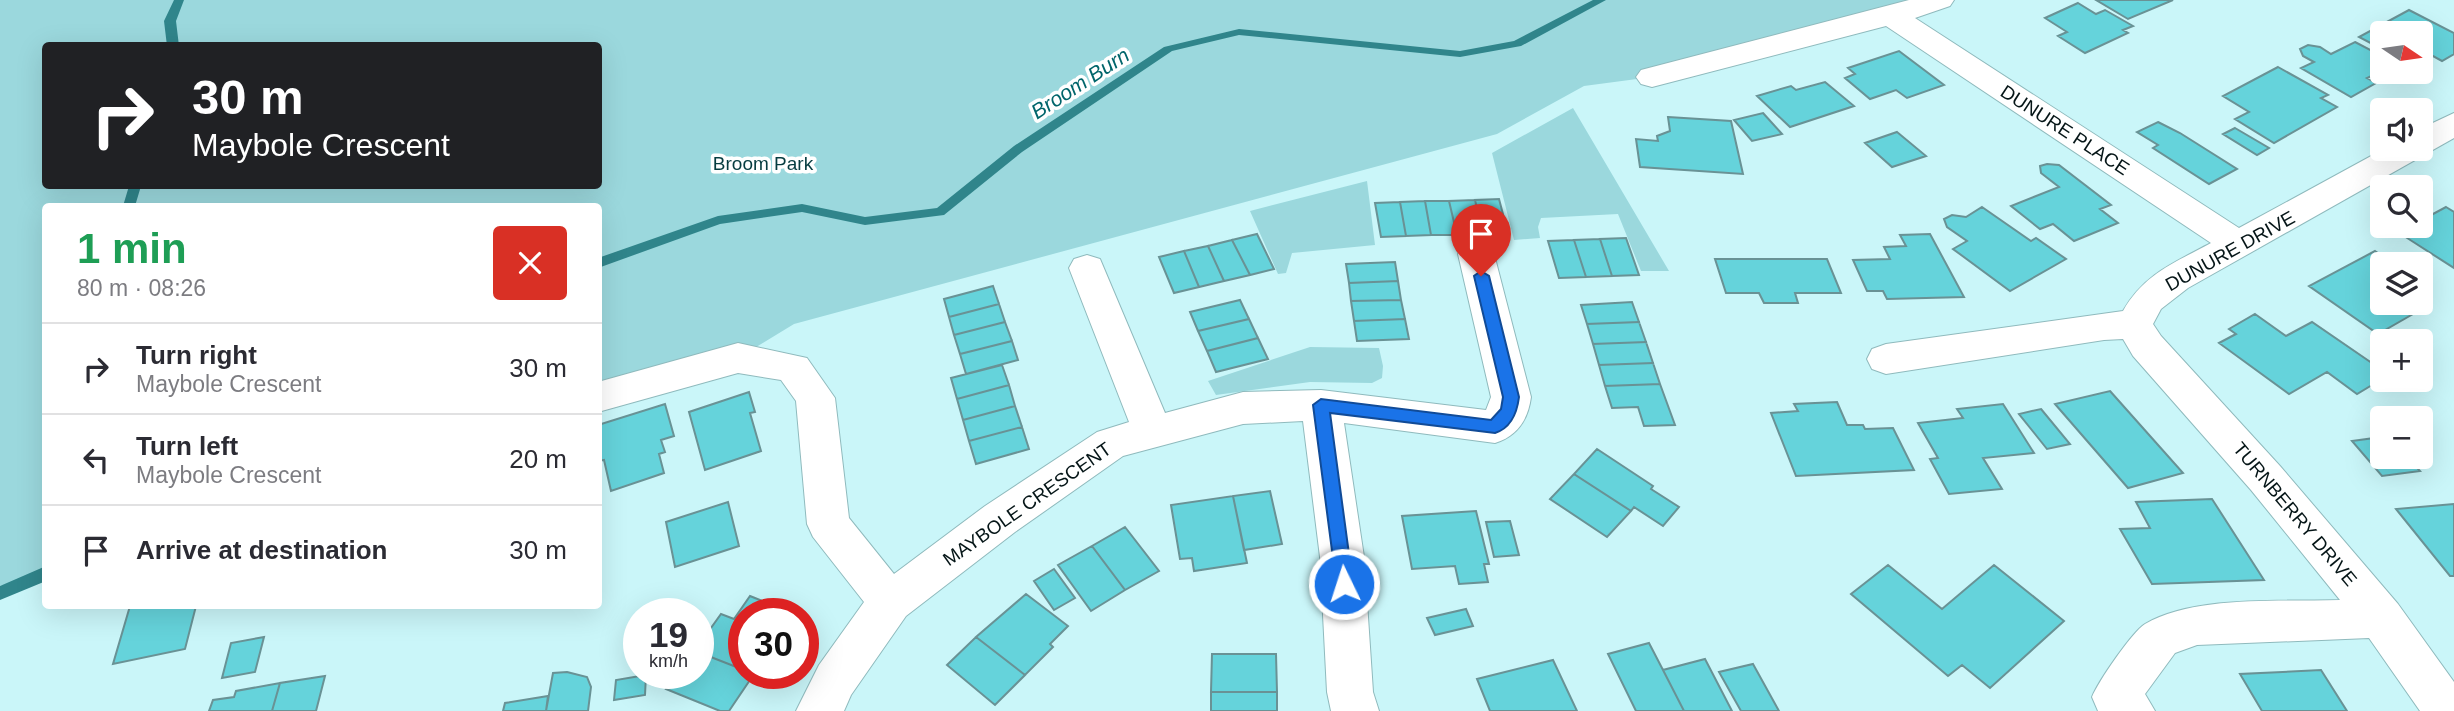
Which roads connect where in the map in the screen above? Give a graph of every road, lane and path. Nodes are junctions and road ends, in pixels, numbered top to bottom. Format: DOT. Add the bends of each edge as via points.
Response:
graph roads {
  1 [pos="1939,0"];
  2 [pos="1891,16"];
  3 [pos="1652,77"];
  4 [pos="2454,124"];
  5 [pos="2433,136"];
  6 [pos="2388,161"];
  7 [pos="2238,244"];
  8 [pos="1476,254"];
  9 [pos="1087,268"];
  10 [pos="2134,325"];
  11 [pos="1886,359"];
  12 [pos="602,396"];
  13 [pos="1321,405"];
  14 [pos="1153,432"];
  15 [pos="890,602"];
  16 [pos="2382,618"];
  17 [pos="2123,704"];
  18 [pos="2449,708"];
  19 [pos="820,711"];
  20 [pos="1355,711"];
  1 -- 2 [label="street"];
  2 -- 3 [label="street"];
  2 -- 7 [label="street, DUNURE PLACE"];
  4 -- 5 [label="street"];
  6 -- 7 [label="street, DUNURE DRIVE"];
  7 -- 10 [label="street, DUNURE DRIVE" via="2175,279 2148,300"];
  8 -- 13 [label="street, MAYBOLE CRESCENT" via="1511,397 1509,412 1495,427"];
  9 -- 14 [label="street"];
  10 -- 11 [label="street"];
  10 -- 16 [label="street, TURNBERRY DRIVE" via="2147,346 2254,462"];
  12 -- 15 [label="street" via="738,358 793,368 815,398 828,524"];
  13 -- 14 [label="street, MAYBOLE CRESCENT" via="1244,408"];
  13 -- 20 [label="street" via="1342,556"];
  14 -- 15 [label="street, MAYBOLE CRESCENT" via="1111,443"];
  15 -- 19 [label="street, MAYBOLE CRESCENT" via="835,680"];
  16 -- 17 [label="street" via="2197,625 2159,639"];
  16 -- 18 [label="street, TURNBERRY DRIVE"];
}
